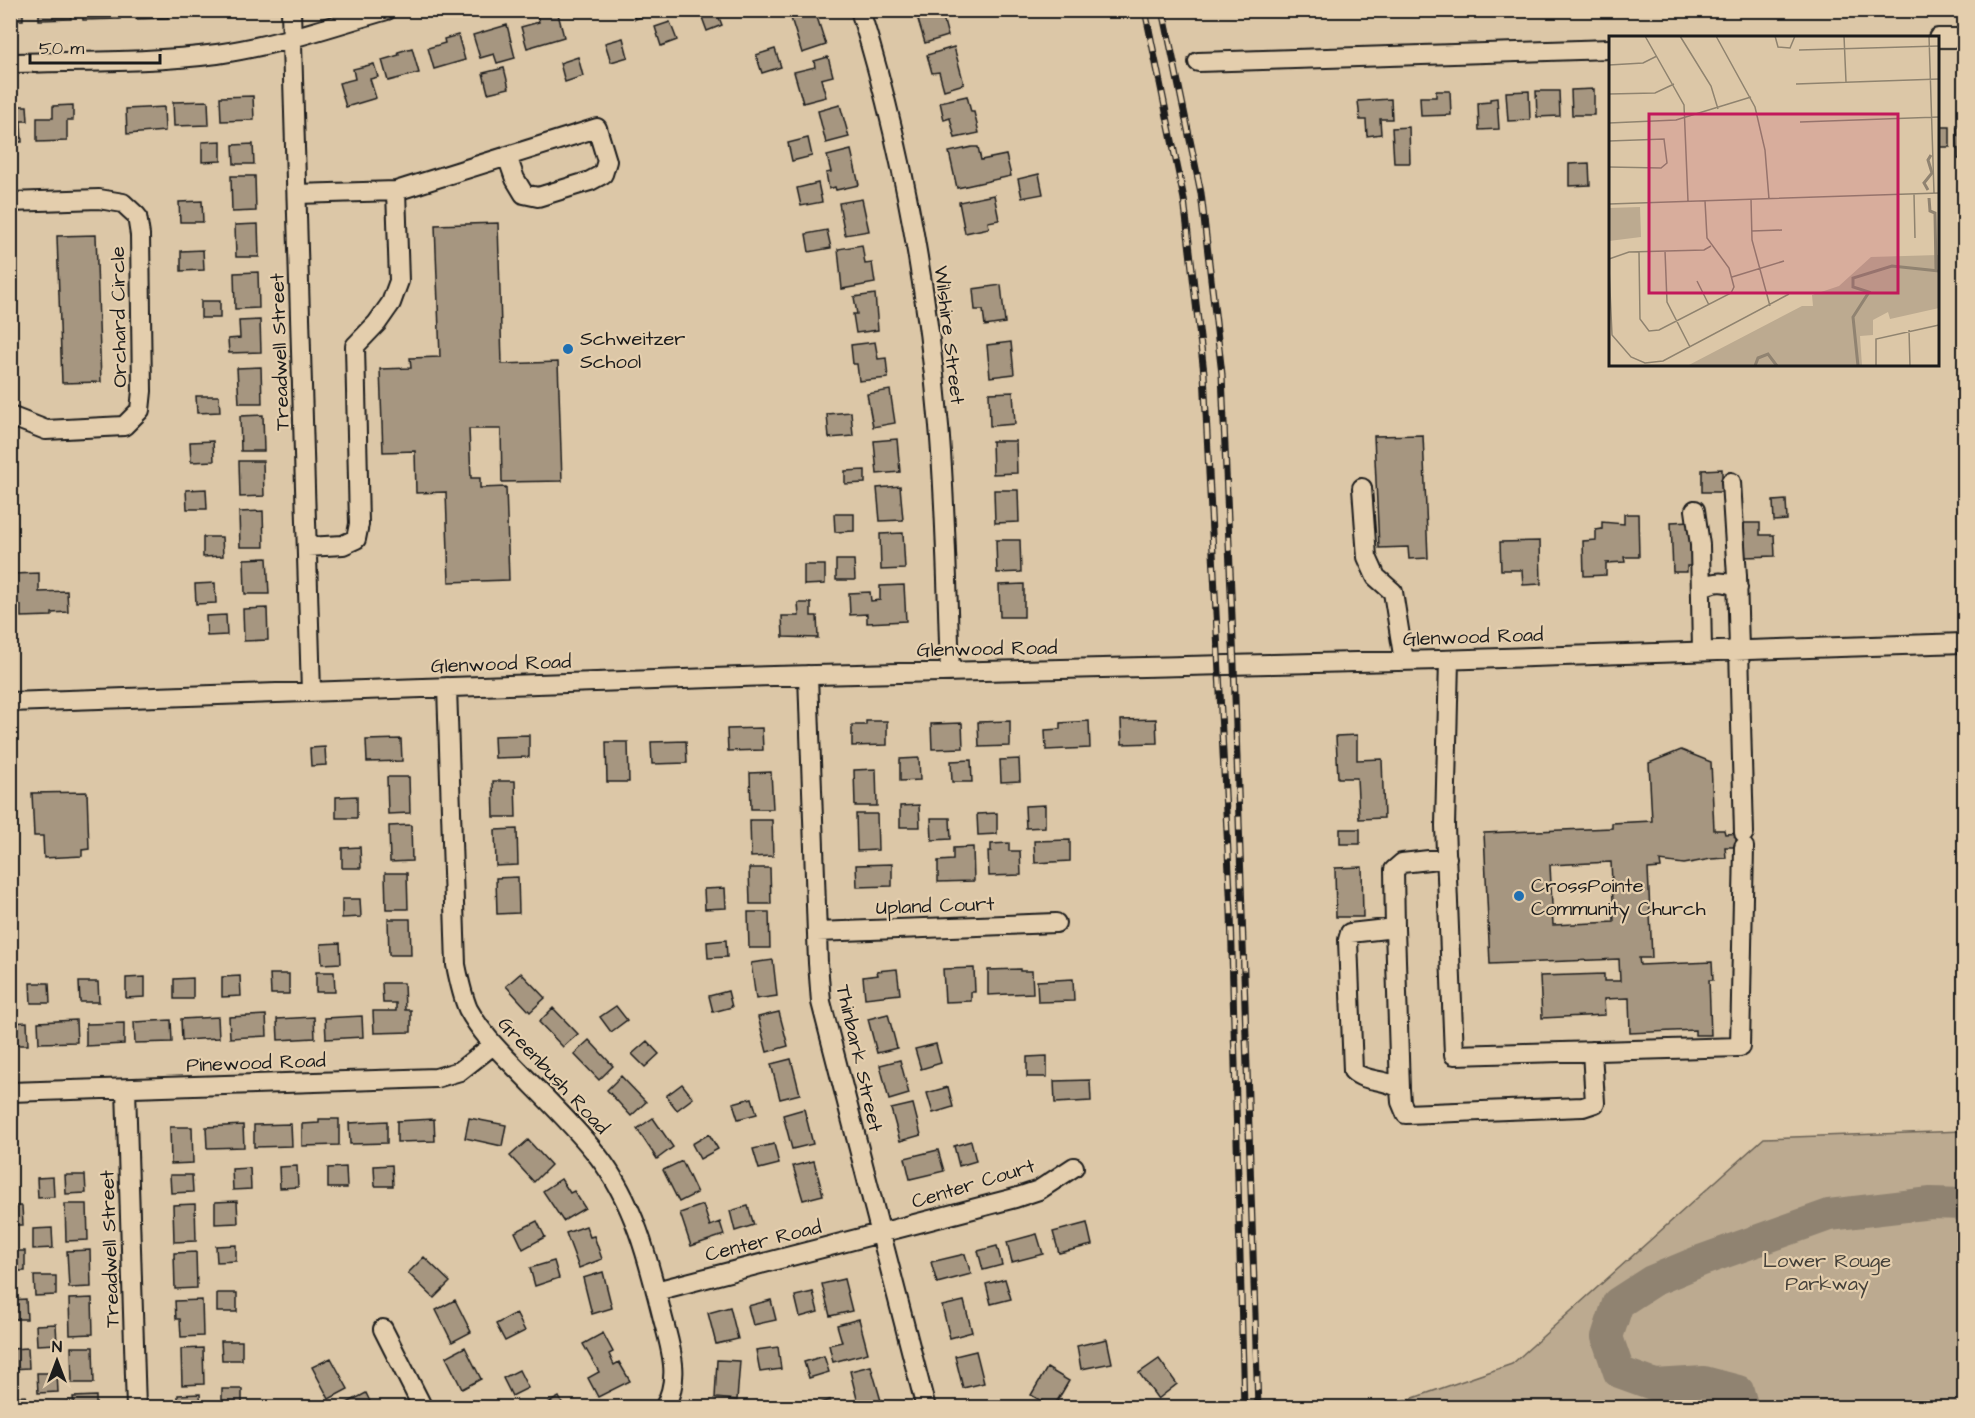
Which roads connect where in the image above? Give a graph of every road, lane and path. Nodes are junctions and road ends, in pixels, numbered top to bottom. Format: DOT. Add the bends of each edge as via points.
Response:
graph roads {
  1 [pos="291,10"];
  2 [pos="387,10"];
  3 [pos="860,10"];
  4 [pos="292,36"];
  5 [pos="1939,38"];
  6 [pos="1965,38"];
  7 [pos="1609,49"];
  8 [pos="1198,62"];
  9 [pos="10,63"];
  10 [pos="507,156"];
  11 [pos="396,191"];
  12 [pos="297,194"];
  13 [pos="10,202"];
  14 [pos="10,416"];
  15 [pos="1731,482"];
  16 [pos="1362,488"];
  17 [pos="1695,510"];
  18 [pos="307,548"];
  19 [pos="1701,588"];
  20 [pos="1738,588"];
  21 [pos="1965,643"];
  22 [pos="1738,650"];
  23 [pos="1702,651"];
  24 [pos="1449,660"];
  25 [pos="1404,661"];
  26 [pos="950,672"];
  27 [pos="808,675"];
  28 [pos="447,687"];
  29 [pos="311,692"];
  30 [pos="10,702"];
  31 [pos="1447,858"];
  32 [pos="1056,923"];
  33 [pos="1395,928"];
  34 [pos="817,932"];
  35 [pos="493,1045"];
  36 [pos="1592,1051"];
  37 [pos="126,1089"];
  38 [pos="1400,1089"];
  39 [pos="10,1092"];
  40 [pos="1074,1167"];
  41 [pos="881,1233"];
  42 [pos="656,1291"];
  43 [pos="383,1329"];
  44 [pos="136,1407"];
  45 [pos="423,1407"];
  46 [pos="664,1407"];
  47 [pos="926,1407"];
  1 -- 4 [label="street, Treadwell Street"];
  2 -- 4 [label="street"];
  3 -- 26 [label="street, Wilshire Street" via="903,180 927,319 939,425"];
  4 -- 9 [label="street" via="187,57"];
  4 -- 12 [label="street, Treadwell Street"];
  5 -- 6 [label="street"];
  7 -- 8 [label="street"];
  10 -- 10 [label="street" via="597,128 607,161 603,174 590,182 538,196 524,194"];
  10 -- 11 [label="street"];
  11 -- 12 [label="street"];
  11 -- 18 [label="street" via="399,281 391,303 355,346 359,525 356,539 343,545"];
  12 -- 18 [label="street, Treadwell Street"];
  13 -- 14 [label="street, Orchard Circle" via="99,199 123,203 137,216 142,391 140,410 124,426 46,430"];
  15 -- 20 [label="street"];
  16 -- 25 [label="street" via="1367,557 1376,577 1393,592"];
  17 -- 19 [label="street"];
  18 -- 29 [label="street, Treadwell Street"];
  19 -- 20 [label="street" via="1721,582"];
  19 -- 23 [label="street"];
  20 -- 22 [label="street"];
  21 -- 22 [label="street, Glenwood Road"];
  22 -- 23 [label="street, Glenwood Road"];
  22 -- 36 [label="street" via="1744,840 1740,1047"];
  23 -- 24 [label="street, Glenwood Road"];
  24 -- 25 [label="street, Glenwood Road"];
  24 -- 31 [label="street"];
  25 -- 26 [label="street, Glenwood Road"];
  26 -- 27 [label="street, Glenwood Road"];
  27 -- 28 [label="street, Glenwood Road"];
  27 -- 34 [label="street, Thinbark Street"];
  28 -- 29 [label="street, Glenwood Road"];
  28 -- 35 [label="street, Greenbush Road" via="456,965 469,1010"];
  29 -- 30 [label="street, Glenwood Road"];
  31 -- 33 [label="street" via="1402,863 1394,870"];
  31 -- 36 [label="street" via="1455,1055"];
  32 -- 34 [label="street, Upland Court"];
  33 -- 38 [label="street"];
  33 -- 38 [label="street" via="1350,933 1348,940 1353,1071 1360,1077 1392,1083"];
  34 -- 41 [label="street, Thinbark Street" via="822,1002"];
  35 -- 37 [label="street, Pinewood Road" via="460,1071 436,1078"];
  35 -- 42 [label="street, Greenbush Road" via="603,1163 636,1223"];
  36 -- 38 [label="street" via="1595,1102 1583,1107 1406,1114"];
  37 -- 39 [label="street, Pinewood Road"];
  37 -- 44 [label="street, Treadwell Street"];
  40 -- 41 [label="street, Center Court" via="1039,1190"];
  41 -- 42 [label="street, Center Road"];
  41 -- 47 [label="street, Thinbark Street"];
  42 -- 46 [label="street, Greenbush Road" via="675,1370"];
  43 -- 45 [label="street"];
}
